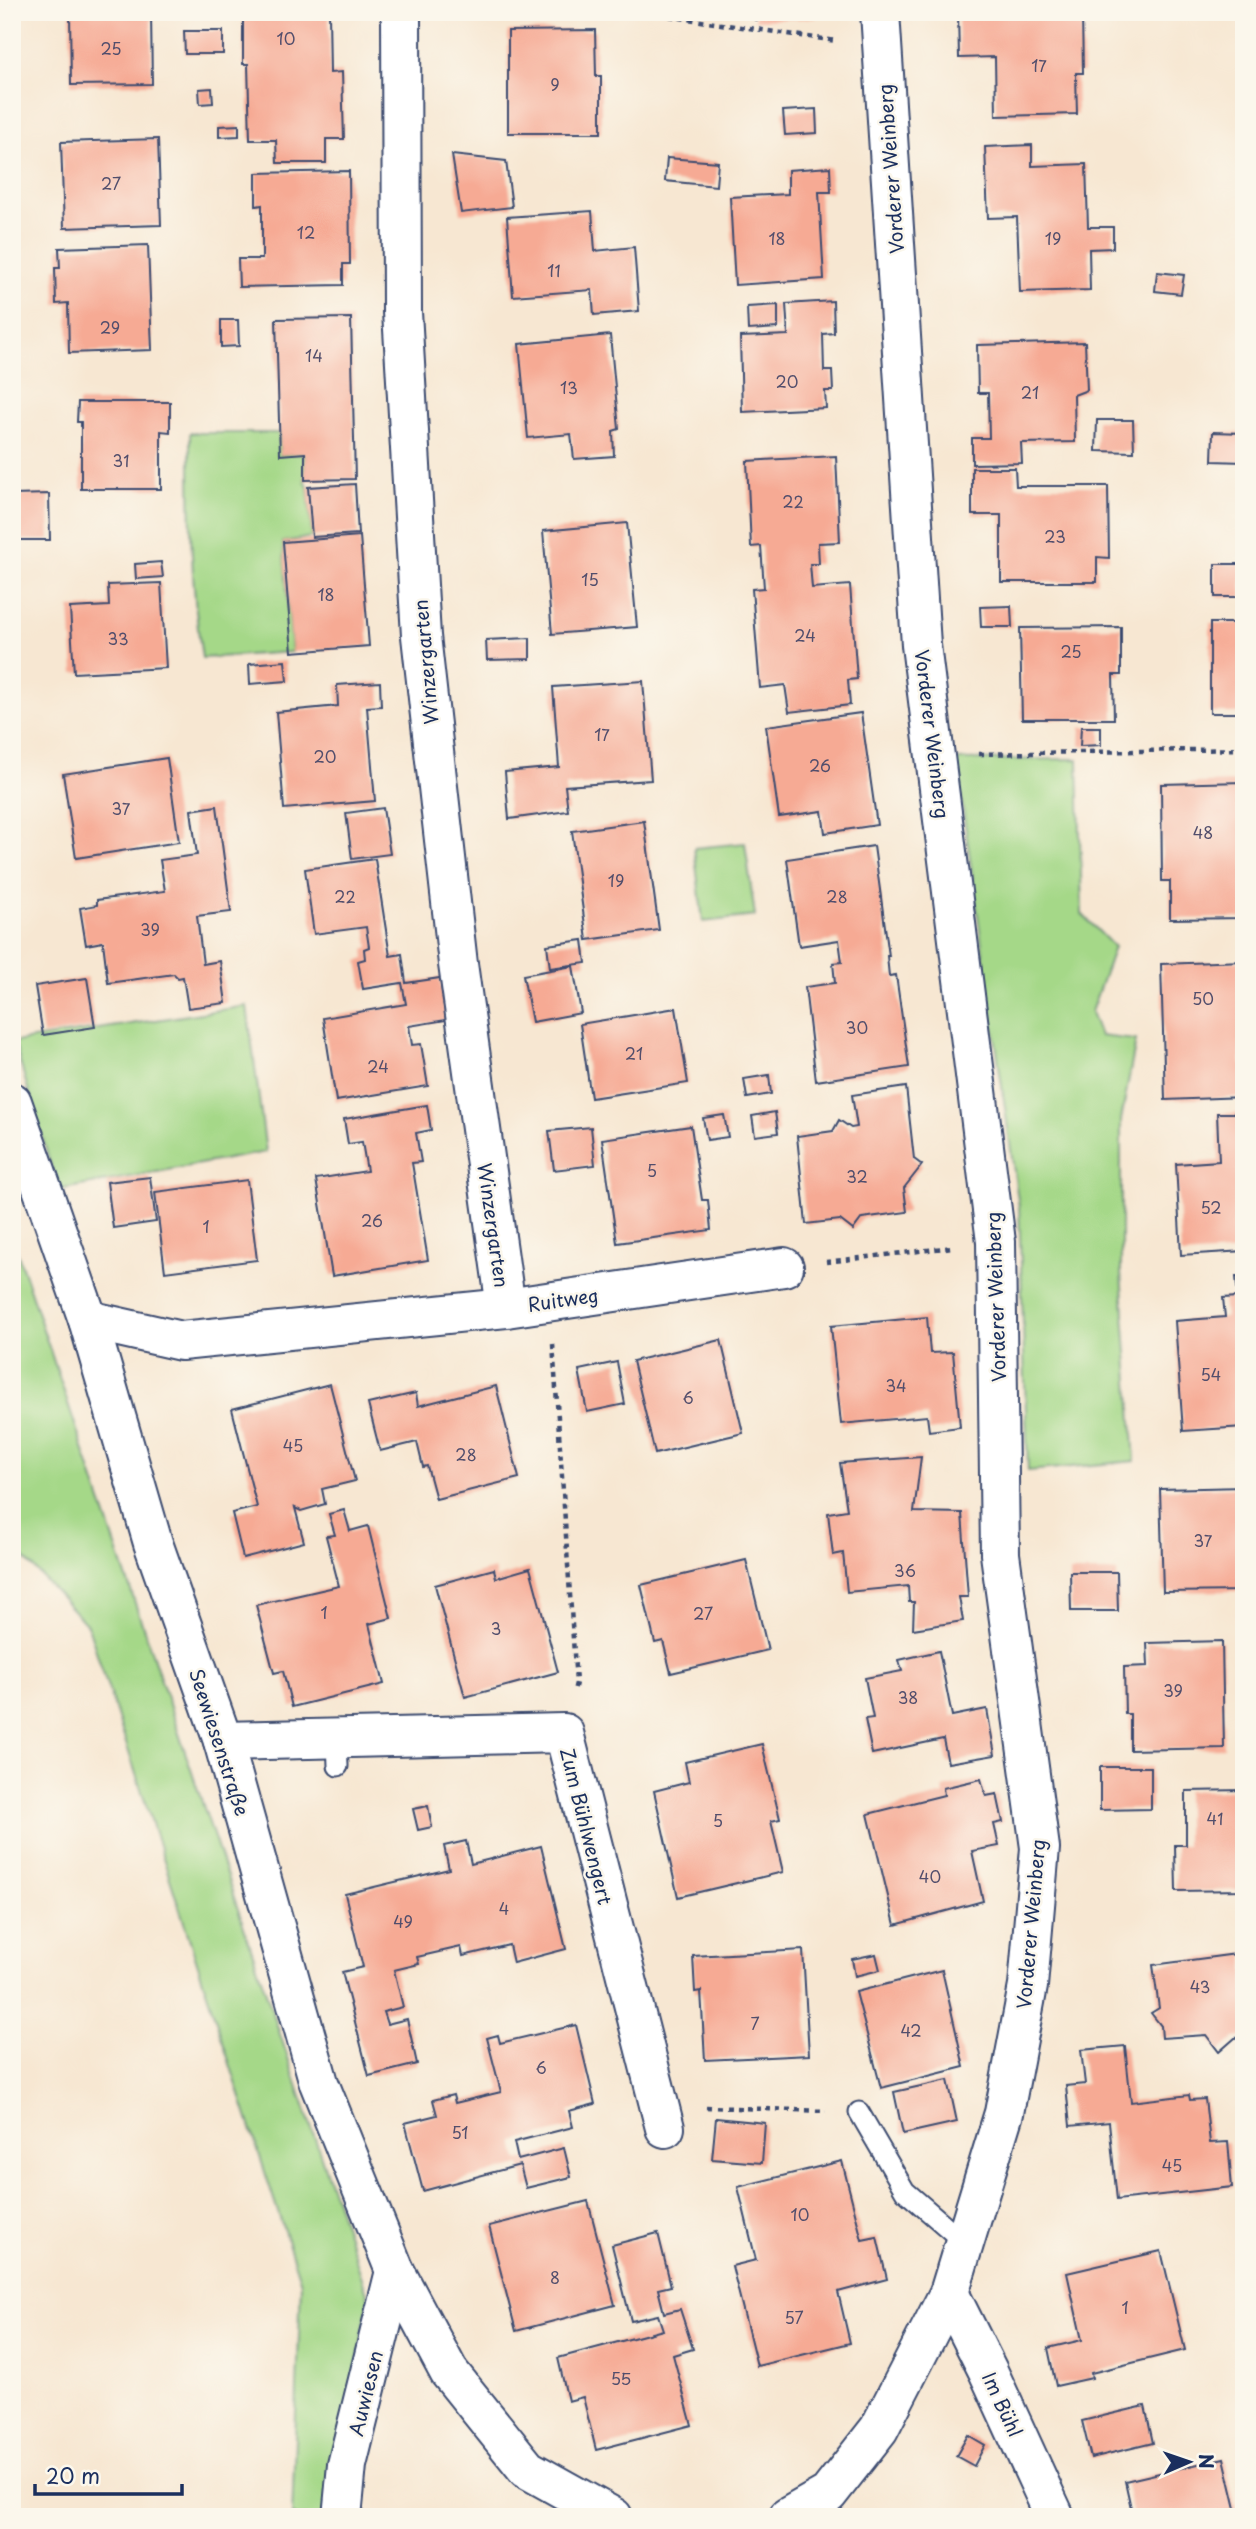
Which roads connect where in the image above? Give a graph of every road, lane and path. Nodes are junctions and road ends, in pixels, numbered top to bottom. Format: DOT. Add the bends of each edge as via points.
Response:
graph roads {
  1 [pos="401,12"];
  2 [pos="640,12"];
  3 [pos="881,30"];
  4 [pos="1244,749"];
  5 [pos="980,754"];
  6 [pos="12,1102"];
  7 [pos="996,1242"];
  8 [pos="784,1267"];
  9 [pos="506,1308"];
  10 [pos="89,1320"];
  11 [pos="564,1733"];
  12 [pos="223,1741"];
  13 [pos="859,2112"];
  14 [pos="665,2128"];
  15 [pos="964,2242"];
  16 [pos="395,2271"];
  17 [pos="949,2292"];
  18 [pos="342,2517"];
  19 [pos="613,2517"];
  20 [pos="788,2517"];
  21 [pos="1055,2517"];
  1 -- 9 [label="street, Winzergarten" via="402,312 421,636 458,964"];
  2 -- 3 [label="path"];
  3 -- 7 [label="street, Vorderer Weinberg" via="920,645"];
  4 -- 5 [label="path"];
  6 -- 10 [label="street, Seewiesenstraße"];
  7 -- 8 [label="path"];
  7 -- 15 [label="street, Vorderer Weinberg" via="1000,1554 1040,1848 1028,1986 1004,2113"];
  8 -- 9 [label="street, Ruitweg"];
  9 -- 10 [label="street, Ruitweg" via="181,1341"];
  9 -- 11 [label="path" via="552,1341 576,1683"];
  10 -- 12 [label="street, Seewiesenstraße" via="119,1462 153,1543"];
  11 -- 12 [label="street, Zum Bühlwengert" via="337,1752"];
  11 -- 14 [label="street, Zum Bühlwengert"];
  12 -- 16 [label="street, Seewiesenstraße" via="319,2084"];
  13 -- 14 [label="path" via="706,2106"];
  13 -- 15 [label="lane" via="905,2191"];
  15 -- 17 [label="street, Vorderer Weinberg"];
  16 -- 18 [label="street, Auwiesen" via="358,2374"];
  16 -- 19 [label="street, Seewiesenstraße" via="449,2372 527,2469"];
  17 -- 20 [label="street, Vorderer Weinberg" via="905,2404 828,2494"];
  17 -- 21 [label="street, Im Bühl"];
}
